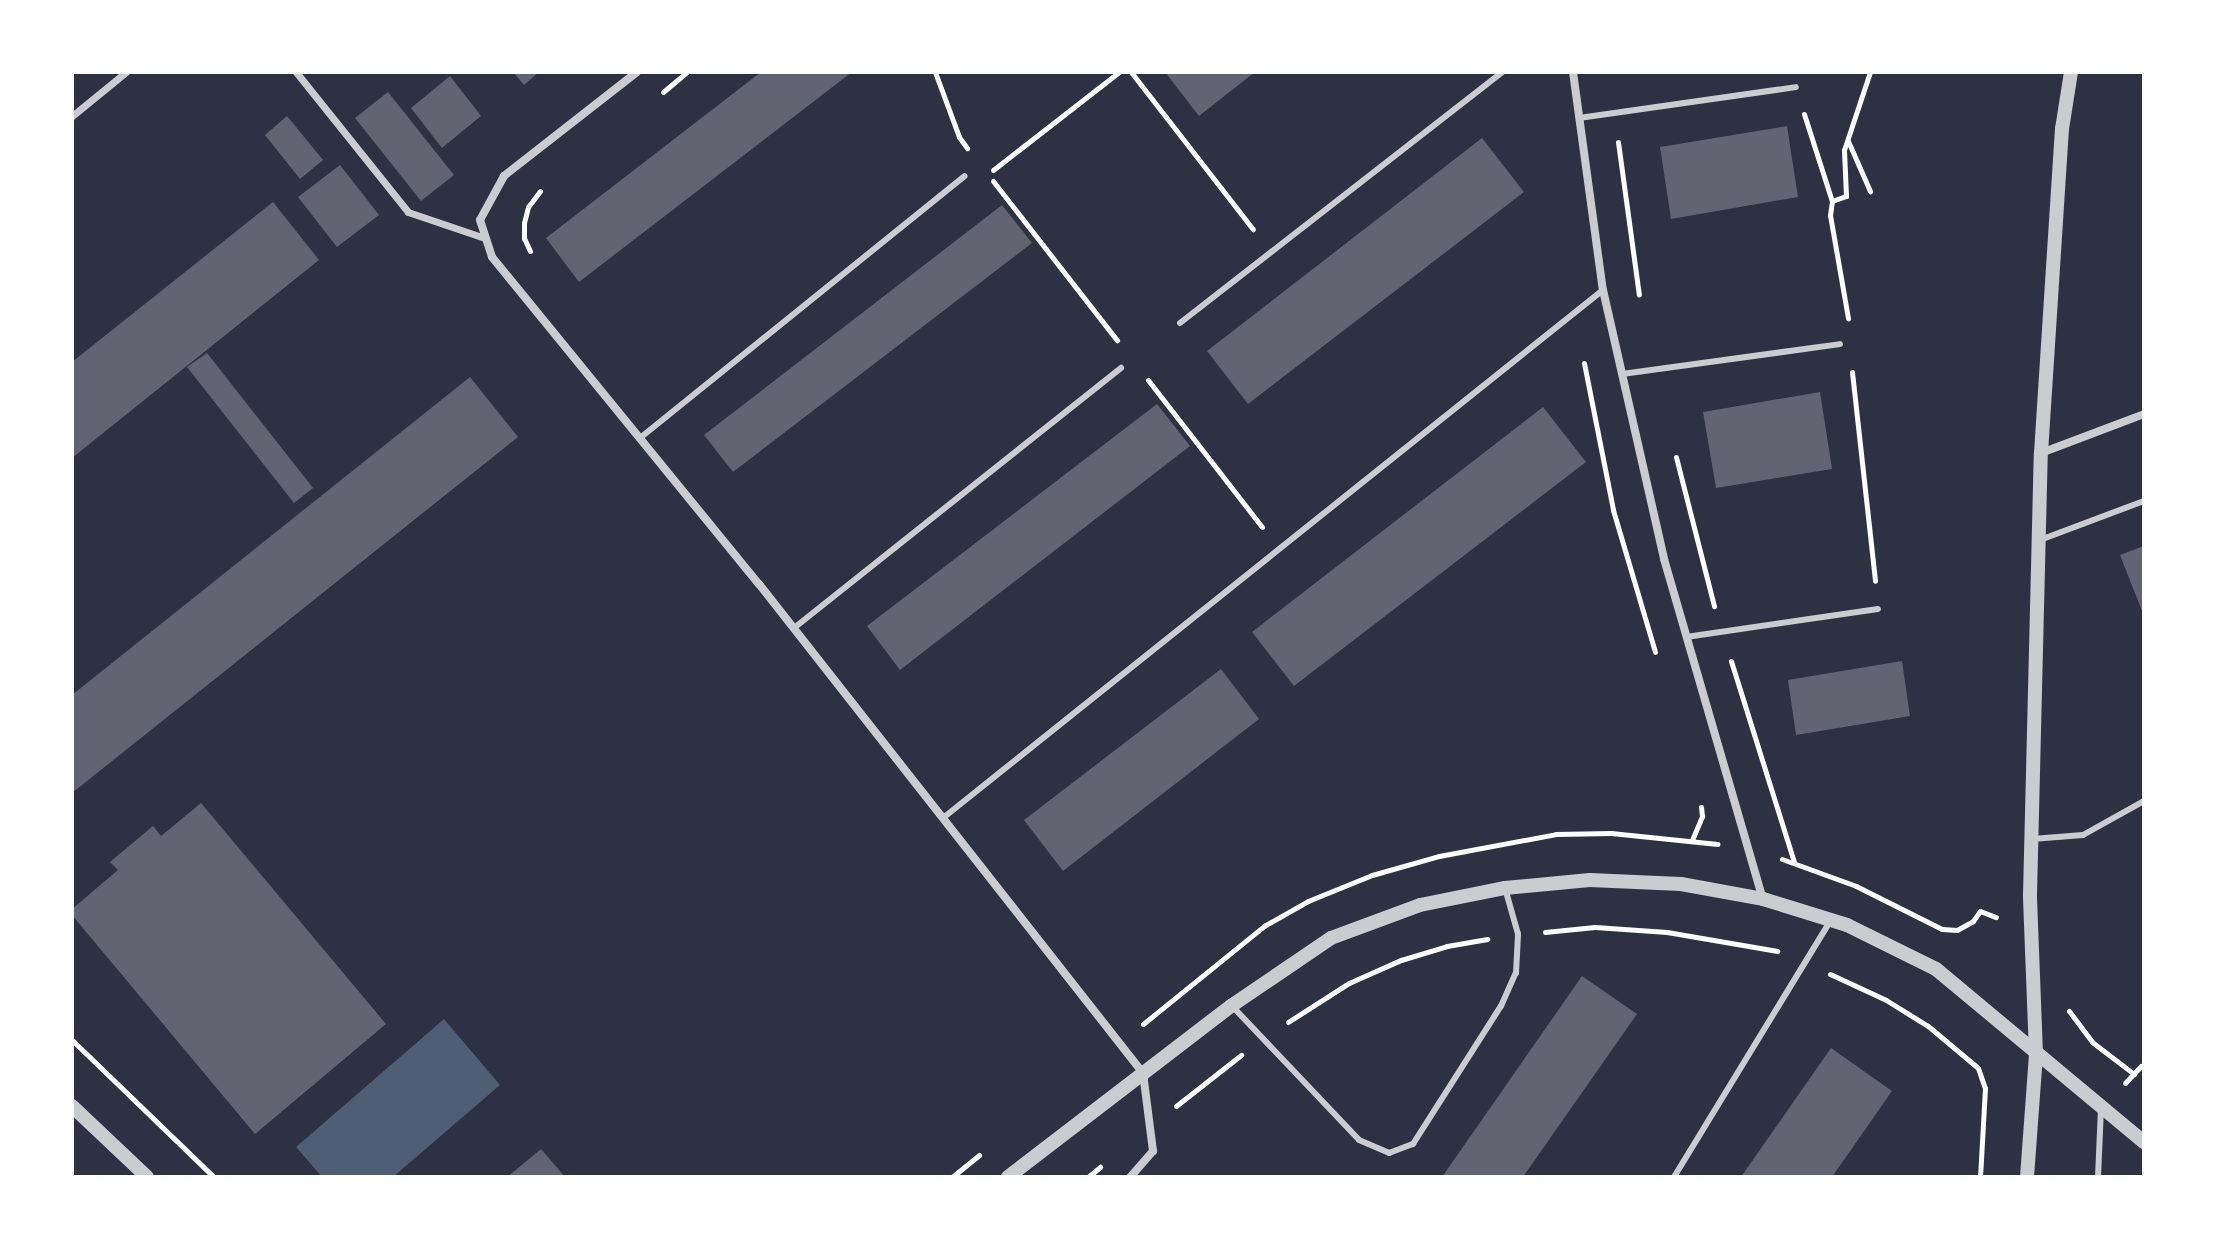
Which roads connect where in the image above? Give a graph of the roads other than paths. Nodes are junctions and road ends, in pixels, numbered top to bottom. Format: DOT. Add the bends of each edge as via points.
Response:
graph roads {
  1 [pos="126,72"];
  2 [pos="296,72"];
  3 [pos="637,72"];
  4 [pos="1502,72"];
  5 [pos="1573,72"];
  6 [pos="2071,72"];
  7 [pos="1796,87"];
  8 [pos="72,116"];
  9 [pos="1579,118"];
  10 [pos="965,176"];
  11 [pos="485,238"];
  12 [pos="1603,290"];
  13 [pos="1180,323"];
  14 [pos="1840,344"];
  15 [pos="1121,368"];
  16 [pos="1622,374"];
  17 [pos="2144,414"];
  18 [pos="640,438"];
  19 [pos="2041,453"];
  20 [pos="2144,501"];
  21 [pos="2040,540"];
  22 [pos="1878,609"];
  23 [pos="794,628"];
  24 [pos="1686,637"];
  25 [pos="2144,801"];
  26 [pos="943,818"];
  27 [pos="2031,839"];
  28 [pos="1505,888"];
  29 [pos="1763,899"];
  30 [pos="1831,920"];
  31 [pos="1231,1006"];
  32 [pos="2036,1054"];
  33 [pos="1143,1073"];
  34 [pos="72,1106"];
  35 [pos="2101,1107"];
  36 [pos="2144,1142"];
  37 [pos="147,1177"];
  38 [pos="1008,1177"];
  39 [pos="1130,1177"];
  40 [pos="1674,1177"];
  41 [pos="2027,1177"];
  42 [pos="2098,1177"];
  1 -- 8 [label="street"];
  2 -- 11 [label="street" via="408,212"];
  3 -- 11 [label="street" via="504,176 480,220"];
  4 -- 13 [label="lane"];
  5 -- 9 [label="street"];
  6 -- 19 [label="street" via="2062,129"];
  7 -- 9 [label="lane"];
  9 -- 12 [label="street"];
  10 -- 18 [label="lane"];
  11 -- 18 [label="street" via="492,257"];
  12 -- 16 [label="street"];
  12 -- 26 [label="lane"];
  14 -- 16 [label="lane"];
  15 -- 23 [label="lane"];
  16 -- 24 [label="street"];
  17 -- 19 [label="street"];
  18 -- 23 [label="street"];
  19 -- 21 [label="street"];
  20 -- 21 [label="lane"];
  21 -- 27 [label="street"];
  22 -- 24 [label="lane"];
  23 -- 26 [label="street"];
  24 -- 29 [label="street"];
  25 -- 27 [label="lane" via="2083,835"];
  26 -- 33 [label="street"];
  27 -- 32 [label="street"];
  28 -- 29 [label="street" via="1590,880 1681,884"];
  28 -- 31 [label="street" via="1420,905 1331,938"];
  28 -- 31 [label="lane" via="1518,934 1516,973 1501,1006 1413,1144 1389,1153 1359,1140"];
  29 -- 30 [label="street"];
  30 -- 32 [label="street" via="1936,969"];
  30 -- 40 [label="lane"];
  31 -- 33 [label="street"];
  32 -- 35 [label="street"];
  32 -- 41 [label="street"];
  33 -- 38 [label="street"];
  33 -- 39 [label="street" via="1153,1151"];
  34 -- 37 [label="street"];
  35 -- 36 [label="street"];
  35 -- 42 [label="lane"];
}
